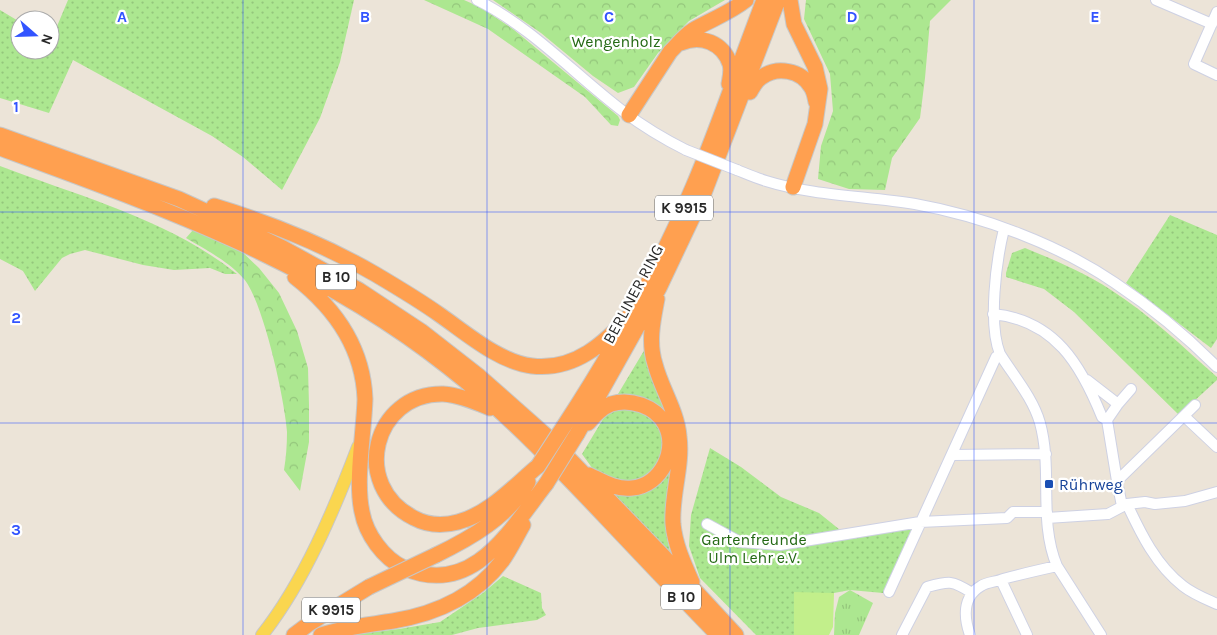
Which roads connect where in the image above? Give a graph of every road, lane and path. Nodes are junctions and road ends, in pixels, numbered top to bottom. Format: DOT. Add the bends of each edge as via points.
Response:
graph roads {
  1 [pos="477,0"];
  2 [pos="746,0"];
  3 [pos="764,0"];
  4 [pos="778,0"];
  5 [pos="790,0"];
  6 [pos="1161,1"];
  7 [pos="1217,12"];
  8 [pos="1212,24"];
  9 [pos="677,45"];
  10 [pos="1217,75"];
  11 [pos="734,100"];
  12 [pos="818,108"];
  13 [pos="628,115"];
  14 [pos="0,135"];
  15 [pos="0,148"];
  16 [pos="794,187"];
  17 [pos="179,199"];
  18 [pos="1008,231"];
  19 [pos="268,257"];
  20 [pos="659,288"];
  21 [pos="632,314"];
  22 [pos="993,314"];
  23 [pos="1000,354"];
  24 [pos="1217,367"];
  25 [pos="1085,377"];
  26 [pos="1131,389"];
  27 [pos="1118,404"];
  28 [pos="1194,405"];
  29 [pos="501,412"];
  30 [pos="1184,416"];
  31 [pos="1107,420"];
  32 [pos="364,433"];
  33 [pos="577,434"];
  34 [pos="1217,447"];
  35 [pos="1046,454"];
  36 [pos="952,455"];
  37 [pos="581,471"];
  38 [pos="1118,481"];
  39 [pos="546,484"];
  40 [pos="522,485"];
  41 [pos="1217,492"];
  42 [pos="1125,505"];
  43 [pos="1047,515"];
  44 [pos="920,522"];
  45 [pos="707,524"];
  46 [pos="1057,566"];
  47 [pos="1001,580"];
  48 [pos="889,592"];
  49 [pos="697,593"];
  50 [pos="972,593"];
  51 [pos="1217,604"];
  52 [pos="262,635"];
  53 [pos="294,635"];
  54 [pos="321,635"];
  55 [pos="718,635"];
  56 [pos="736,635"];
  57 [pos="902,635"];
  58 [pos="970,635"];
  59 [pos="1028,635"];
  60 [pos="1102,635"];
  1 -- 13 [label="street" via="530,34"];
  2 -- 9 [label="highway" via="691,32"];
  3 -- 11 [label="highway, BERLINER RING / K 9915"];
  4 -- 11 [label="highway, BERLINER RING / K 9915"];
  5 -- 12 [label="highway" via="794,24 818,76"];
  6 -- 8 [label="street"];
  7 -- 8 [label="street"];
  8 -- 10 [label="street" via="1194,64"];
  9 -- 11 [label="highway" via="690,39 702,39 724,51 730,64"];
  9 -- 13 [label="highway"];
  11 -- 12 [label="highway" via="750,92 760,78 770,72 781,71 794,73 806,81"];
  11 -- 20 [label="highway, BERLINER RING / K 9915" via="704,193"];
  11 -- 21 [label="highway, BERLINER RING / K 9915"];
  12 -- 16 [label="highway"];
  13 -- 16 [label="street, bridge" via="686,150 765,181"];
  14 -- 17 [label="highway, B 10"];
  15 -- 19 [label="highway, B 10" via="155,206"];
  16 -- 18 [label="street" via="923,206 970,217"];
  17 -- 21 [label="highway" via="205,203 250,217 334,252 410,295 482,344 531,366 565,364 579,359 592,352"];
  17 -- 37 [label="highway, B 10" via="283,248 359,290 421,330 508,401"];
  18 -- 22 [label="street" via="998,265"];
  18 -- 24 [label="street" via="1056,250 1114,282 1159,315"];
  19 -- 29 [label="highway, B 10" via="352,300 447,366"];
  19 -- 32 [label="highway" via="312,290 344,326 360,364 364,384"];
  20 -- 33 [label="highway, BERLINER RING / K 9915"];
  20 -- 49 [label="highway" via="652,324 654,362 676,421 680,449 673,524 681,557"];
  21 -- 40 [label="highway, BERLINER RING / K 9915, bridge" via="586,393"];
  22 -- 23 [label="street" via="994,335"];
  22 -- 25 [label="street" via="1018,318 1041,329 1069,354"];
  23 -- 35 [label="street" via="1034,408"];
  23 -- 36 [label="street"];
  25 -- 27 [label="street"];
  25 -- 31 [label="street" via="1102,417"];
  26 -- 27 [label="street"];
  27 -- 31 [label="street"];
  28 -- 30 [label="street"];
  29 -- 40 [label="highway" via="444,394 431,395 405,405 395,413 380,436 377,473 380,484 395,506 432,524 459,522 474,516"];
  29 -- 55 [label="highway, B 10"];
  30 -- 34 [label="street"];
  30 -- 38 [label="street"];
  31 -- 38 [label="street"];
  32 -- 39 [label="highway" via="360,495 367,529 385,555 410,571 445,575 475,565 488,554"];
  32 -- 52 [label="main road" via="326,526 290,593"];
  33 -- 37 [label="highway" via="599,411 611,404 624,402 640,404 654,412 669,434 670,446 664,466 643,486 615,487"];
  33 -- 39 [label="highway, K 9915, bridge"];
  35 -- 36 [label="street"];
  35 -- 43 [label="street"];
  36 -- 44 [label="street"];
  37 -- 49 [label="highway, B 10"];
  38 -- 42 [label="street"];
  39 -- 54 [label="highway, K 9915" via="502,561 482,582 448,605 418,616"];
  40 -- 53 [label="highway, K 9915, bridge" via="514,501 485,528 370,587"];
  41 -- 42 [label="street" via="1185,501"];
  42 -- 43 [label="street" via="1108,514"];
  42 -- 51 [label="street" via="1156,557 1171,575 1184,587"];
  43 -- 44 [label="street" via="1013,512 1007,518"];
  43 -- 46 [label="street" via="1049,542"];
  44 -- 45 [label="street" via="780,545 740,542"];
  44 -- 48 [label="street"];
  46 -- 47 [label="street"];
  46 -- 60 [label="street"];
  47 -- 50 [label="street" via="982,585"];
  47 -- 59 [label="street"];
  49 -- 56 [label="highway, B 10"];
  50 -- 57 [label="street" via="960,584 948,581 927,587"];
  50 -- 58 [label="street" via="965,614"];
}
